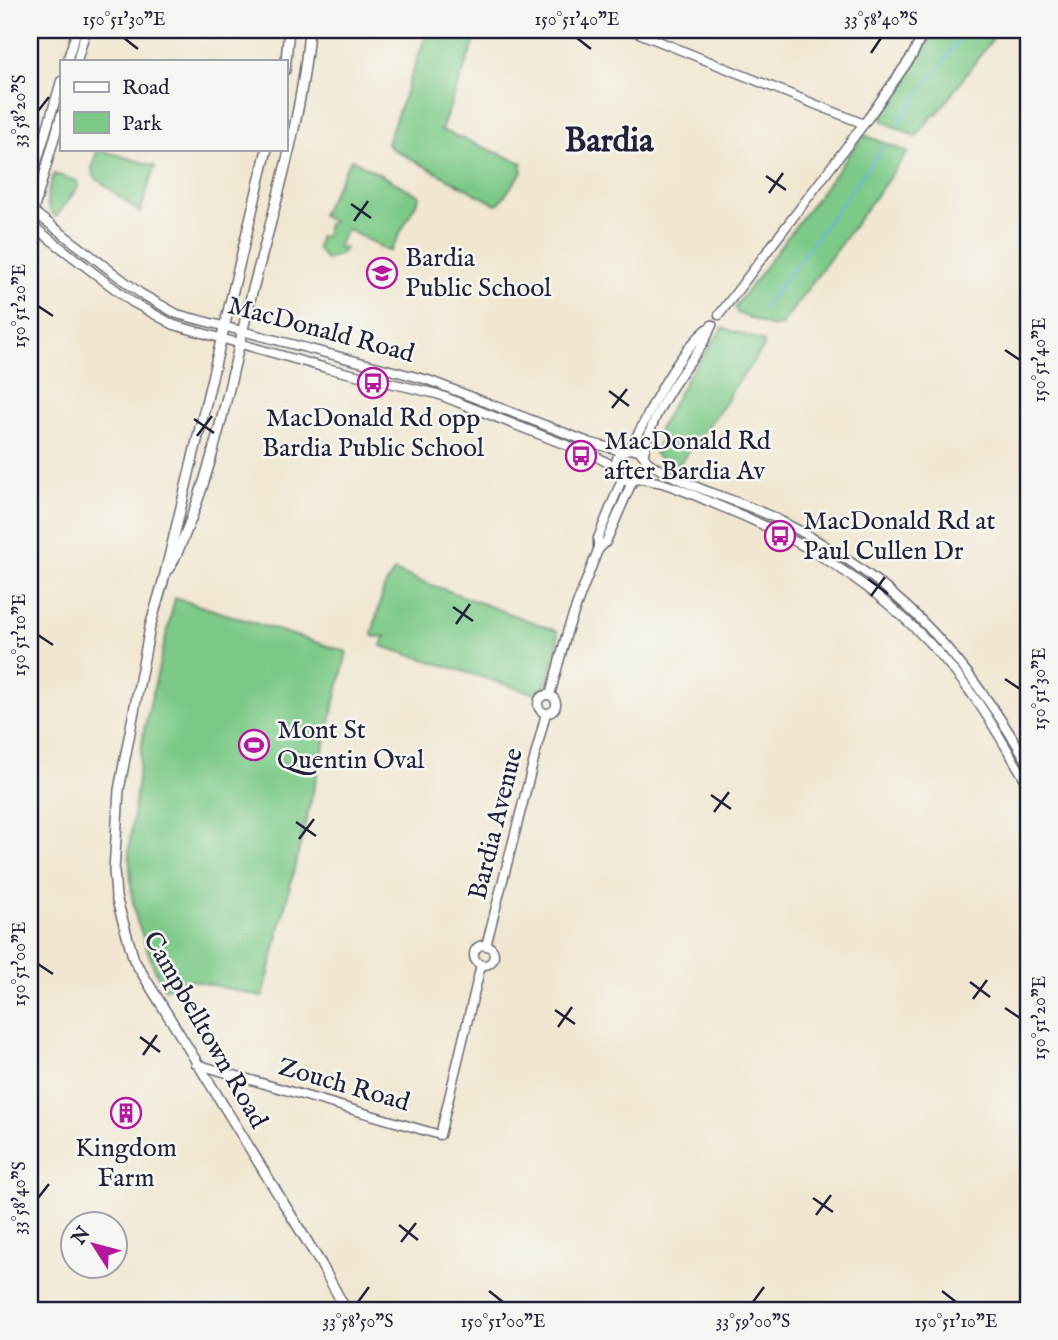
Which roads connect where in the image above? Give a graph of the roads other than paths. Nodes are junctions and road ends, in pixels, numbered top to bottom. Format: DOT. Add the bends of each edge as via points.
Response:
graph roads {
  1 [pos="76,30"];
  2 [pos="86,30"];
  3 [pos="289,30"];
  4 [pos="309,30"];
  5 [pos="631,30"];
  6 [pos="925,30"];
  7 [pos="83,40"];
  8 [pos="69,60"];
  9 [pos="69,60"];
  10 [pos="77,60"];
  11 [pos="286,60"];
  12 [pos="60,85"];
  13 [pos="60,118"];
  14 [pos="864,124"];
  15 [pos="287,148"];
  16 [pos="267,150"];
  17 [pos="287,150"];
  18 [pos="30,186"];
  19 [pos="32,210"];
  20 [pos="30,224"];
  21 [pos="719,315"];
  22 [pos="225,326"];
  23 [pos="243,331"];
  24 [pos="222,338"];
  25 [pos="240,343"];
  26 [pos="626,450"];
  27 [pos="646,458"];
  28 [pos="616,470"];
  29 [pos="622,479"];
  30 [pos="636,480"];
  31 [pos="598,550"];
  32 [pos="163,582"];
  33 [pos="550,695"];
  34 [pos="546,713"];
  35 [pos="1028,763"];
  36 [pos="1028,784"];
  37 [pos="486,946"];
  38 [pos="481,965"];
  39 [pos="196,1064"];
  40 [pos="346,1310"];
  1 -- 8 [label="street"];
  2 -- 7 [label="street"];
  3 -- 11 [label="main road"];
  4 -- 15 [label="main road, Campbelltown Road"];
  5 -- 14 [label="street"];
  6 -- 14 [label="street"];
  7 -- 9 [label="street"];
  7 -- 10 [label="street"];
  12 -- 18 [label="street"];
  13 -- 19 [label="street"];
  14 -- 21 [label="street"];
  16 -- 22 [label="main road, Campbelltown Road"];
  17 -- 23 [label="main road, Campbelltown Road"];
  19 -- 20 [label="street"];
  19 -- 22 [label="street, MacDonald Road" via="154,302 177,314"];
  20 -- 24 [label="street, MacDonald Road" via="149,313"];
  22 -- 23 [label="street, MacDonald Road"];
  22 -- 24 [label="main road, Campbelltown Road"];
  23 -- 25 [label="main road, Campbelltown Road"];
  23 -- 26 [label="street, MacDonald Road" via="428,380 591,443"];
  24 -- 25 [label="street, MacDonald Road"];
  24 -- 32 [label="main road, Campbelltown Road"];
  25 -- 28 [label="street, MacDonald Road" via="438,394 599,458"];
  25 -- 32 [label="main road, Campbelltown Road" via="203,486"];
  26 -- 27 [label="street" via="634,449"];
  26 -- 27 [label="street" via="640,434 677,365 712,325 661,408 646,439"];
  26 -- 28 [label="street" via="616,459"];
  27 -- 30 [label="street" via="647,471"];
  27 -- 35 [label="street" via="665,473 798,529 874,578 947,645 992,703"];
  28 -- 29 [label="street"];
  29 -- 30 [label="street"];
  29 -- 31 [label="street" via="598,538"];
  30 -- 31 [label="street"];
  30 -- 36 [label="street" via="661,483 774,529 869,588 956,673"];
  31 -- 33 [label="street" via="568,629"];
  32 -- 39 [label="main road, Campbelltown Road" via="150,626 119,790 115,884 134,960"];
  33 -- 34 [label="street" via="556,706"];
  33 -- 34 [label="street" via="538,702"];
  34 -- 37 [label="street, Bardia Avenue"];
  37 -- 38 [label="street" via="474,954"];
  37 -- 38 [label="street" via="494,958"];
  38 -- 39 [label="street, Zouch Road" via="440,1135"];
  39 -- 40 [label="main road, Campbelltown Road"];
}
